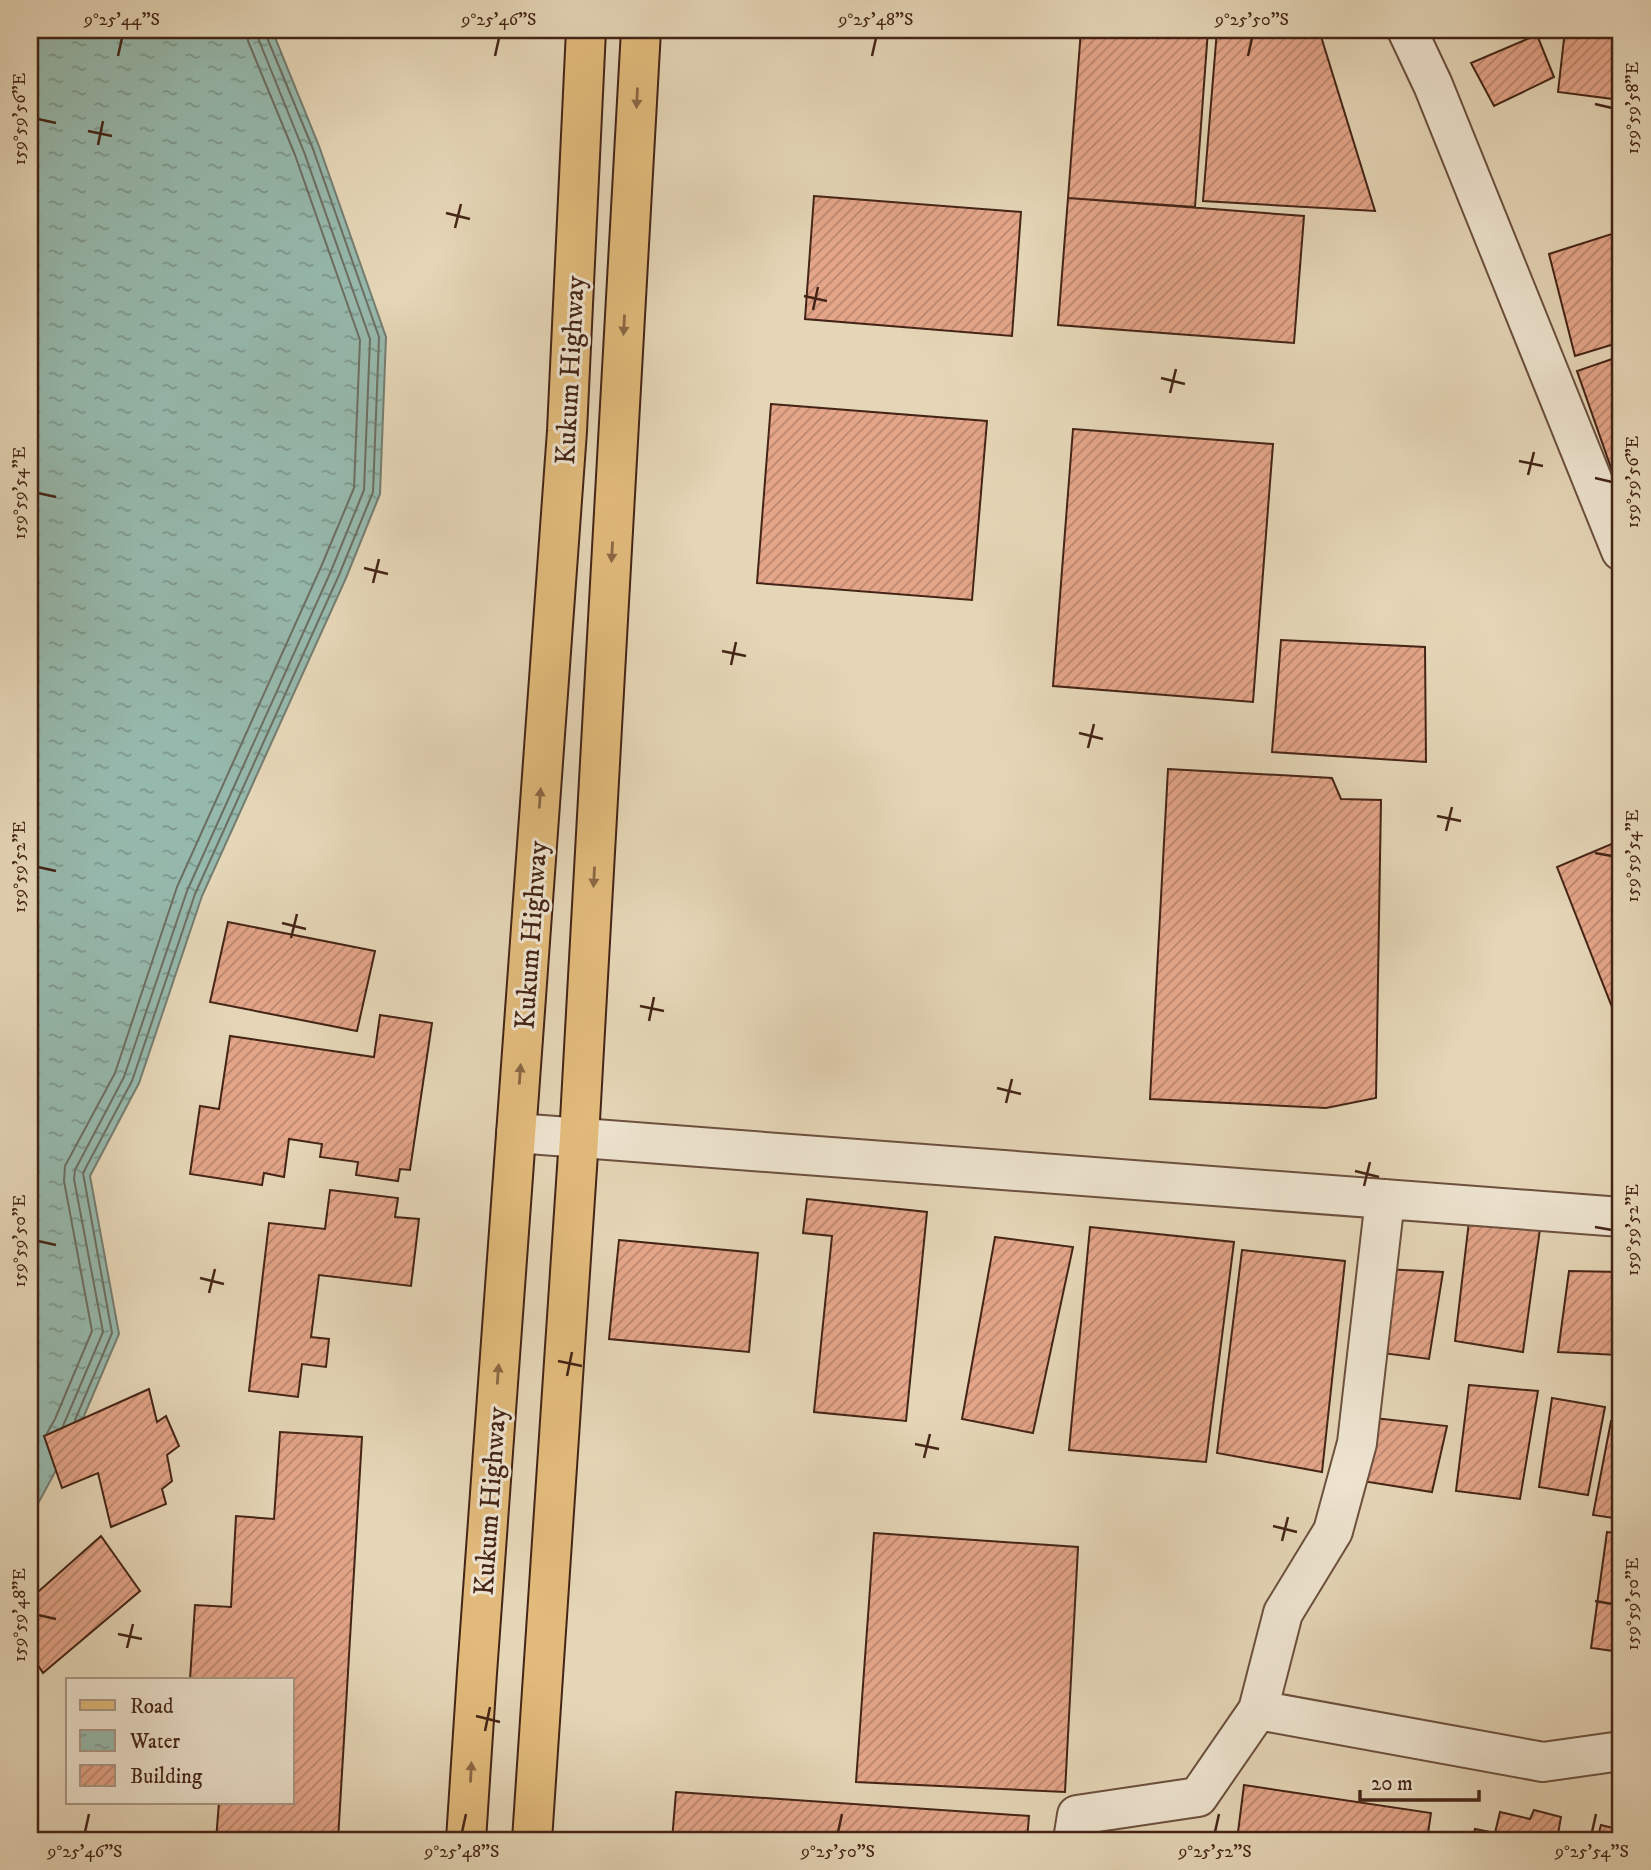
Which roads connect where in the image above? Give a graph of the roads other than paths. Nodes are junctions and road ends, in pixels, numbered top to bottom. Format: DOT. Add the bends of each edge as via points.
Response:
graph roads {
  1 [pos="586,30"];
  2 [pos="641,30"];
  3 [pos="1407,30"];
  4 [pos="1621,551"];
  5 [pos="516,1133"];
  6 [pos="579,1138"];
  7 [pos="1385,1199"];
  8 [pos="1621,1217"];
  9 [pos="1258,1710"];
  10 [pos="1621,1751"];
  11 [pos="467,1840"];
  12 [pos="532,1840"];
  13 [pos="1073,1840"];
  5 -- 1 [label="main road, Kukum Highway, one-way" via="566,445"];
  2 -- 6 [label="main road, Kukum Highway, one-way"];
  3 -- 4 [label="street"];
  5 -- 6 [label="street"];
  11 -- 5 [label="main road, Kukum Highway, one-way"];
  6 -- 7 [label="street"];
  6 -- 12 [label="main road, Kukum Highway"];
  7 -- 8 [label="street"];
  7 -- 9 [label="street" via="1357,1443 1333,1531 1283,1613"];
  9 -- 10 [label="street" via="1544,1762"];
  9 -- 13 [label="street" via="1198,1797 1077,1815"];
}
